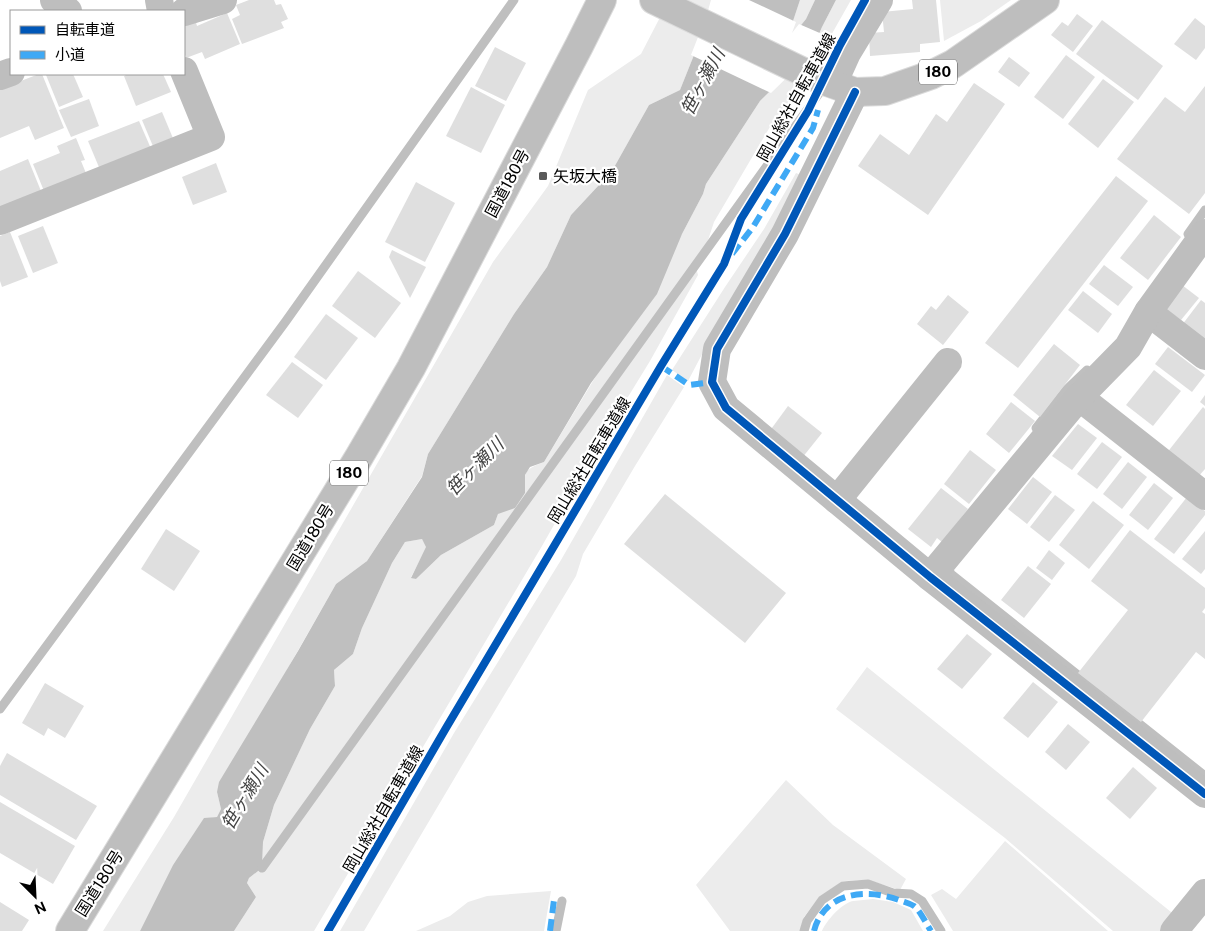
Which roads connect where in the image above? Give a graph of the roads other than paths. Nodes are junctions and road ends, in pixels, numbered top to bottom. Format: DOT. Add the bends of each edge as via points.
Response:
graph roads {
  1 [pos="54,0"];
  2 [pos="223,0"];
  3 [pos="602,0"];
  4 [pos="879,0"];
  5 [pos="1045,0"];
  6 [pos="658,2"];
  7 [pos="67,10"];
  8 [pos="185,12"];
  9 [pos="185,73"];
  10 [pos="834,85"];
  11 [pos="0,222"];
  12 [pos="1205,233"];
  13 [pos="1148,312"];
  14 [pos="1205,356"];
  15 [pos="948,362"];
  16 [pos="1079,397"];
  17 [pos="1205,496"];
  18 [pos="837,500"];
  19 [pos="939,567"];
  20 [pos="1205,794"];
  21 [pos="1205,893"];
  22 [pos="70,931"];
  23 [pos="1174,931"];
  1 -- 7 [label="main road"];
  2 -- 8 [label="main road"];
  3 -- 22 [label="main road, 国道180号 / 180" via="411,368"];
  4 -- 10 [label="main road" via="847,53"];
  5 -- 10 [label="main road, 180" via="953,64 931,75 885,91"];
  6 -- 10 [label="main road, 180"];
  9 -- 11 [label="main road" via="211,137"];
  10 -- 18 [label="main road" via="785,234 717,350 712,382 726,408"];
  12 -- 13 [label="main road"];
  13 -- 14 [label="main road"];
  13 -- 16 [label="main road" via="1128,347"];
  15 -- 18 [label="main road"];
  16 -- 17 [label="main road"];
  16 -- 19 [label="main road"];
  18 -- 19 [label="main road"];
  19 -- 20 [label="main road"];
  21 -- 23 [label="main road"];
}
